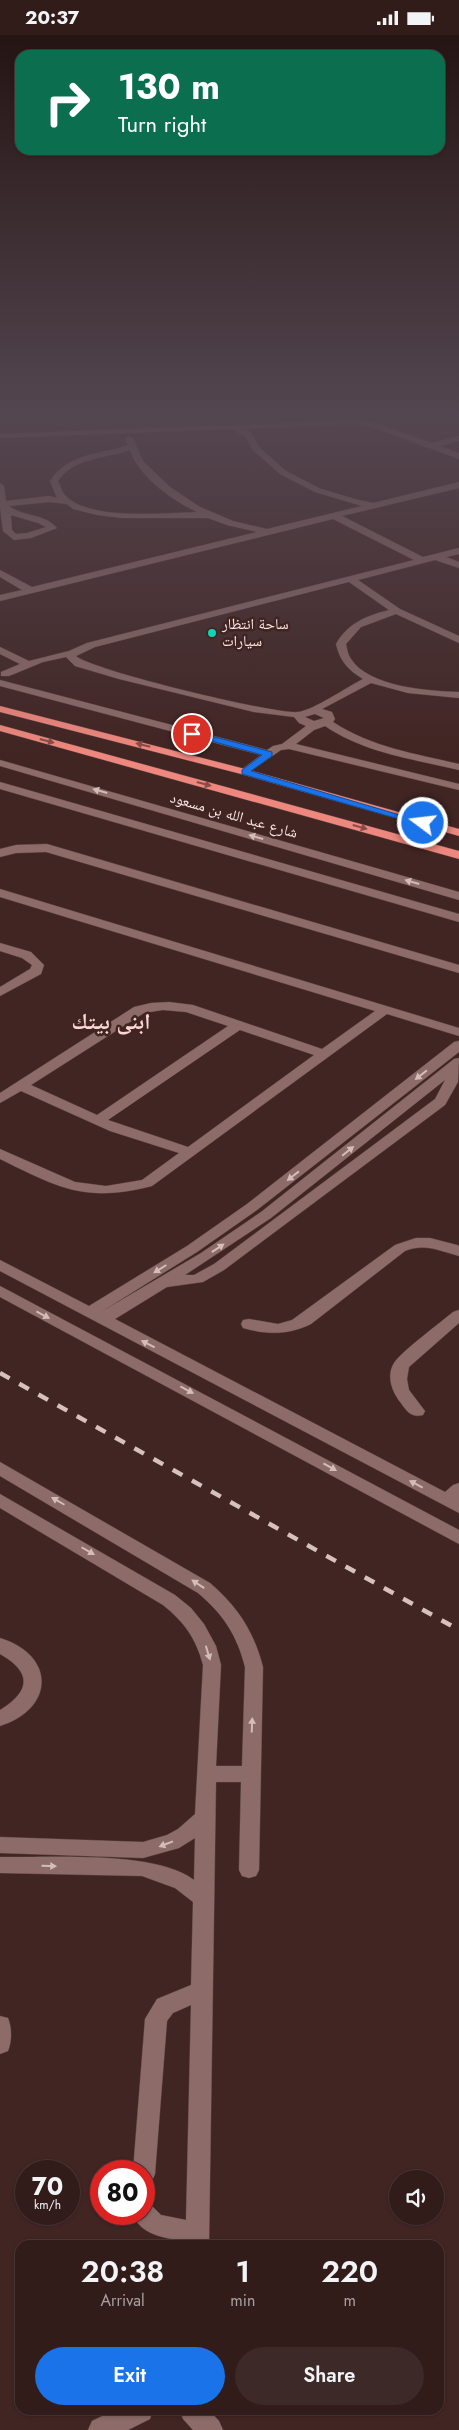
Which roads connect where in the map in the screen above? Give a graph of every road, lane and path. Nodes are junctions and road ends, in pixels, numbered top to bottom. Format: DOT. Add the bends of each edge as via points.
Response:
graph roads {
  1 [pos="242,527"];
  2 [pos="7,528"];
  3 [pos="52,528"];
  4 [pos="248,528"];
  5 [pos="285,528"];
  6 [pos="358,528"];
  7 [pos="272,531"];
  8 [pos="243,538"];
  9 [pos="459,553"];
  10 [pos="435,557"];
  11 [pos="420,559"];
  12 [pos="459,565"];
  13 [pos="0,573"];
  14 [pos="350,578"];
  15 [pos="31,591"];
  16 [pos="0,598"];
  17 [pos="397,611"];
  18 [pos="459,640"];
  19 [pos="0,650"];
  20 [pos="72,653"];
  21 [pos="27,664"];
  22 [pos="2,678"];
  23 [pos="375,680"];
  24 [pos="459,695"];
  25 [pos="0,709"];
  26 [pos="304,715"];
  27 [pos="326,720"];
  28 [pos="0,728"];
  29 [pos="278,749"];
  30 [pos="0,763"];
  31 [pos="459,767"];
  32 [pos="24,769"];
  33 [pos="245,772"];
  34 [pos="3,780"];
  35 [pos="459,787"];
  36 [pos="459,833"];
  37 [pos="0,853"];
  38 [pos="459,855"];
  39 [pos="0,885"];
  40 [pos="383,890"];
  41 [pos="0,893"];
  42 [pos="459,896"];
  43 [pos="52,905"];
  44 [pos="459,907"];
  45 [pos="459,918"];
  46 [pos="0,947"];
  47 [pos="459,969"];
  48 [pos="0,992"];
  49 [pos="384,1010"];
  50 [pos="414,1015"];
  51 [pos="459,1023"];
  52 [pos="239,1025"];
  53 [pos="459,1032"];
  54 [pos="459,1045"];
  55 [pos="324,1054"];
  56 [pos="456,1065"];
  57 [pos="21,1086"];
  58 [pos="0,1099"];
  59 [pos="98,1120"];
  60 [pos="190,1152"];
  61 [pos="0,1153"];
  62 [pos="459,1251"];
  63 [pos="0,1265"];
  64 [pos="21,1276"];
  65 [pos="0,1291"];
  66 [pos="459,1315"];
  67 [pos="95,1317"];
  68 [pos="249,1324"];
  69 [pos="260,1400"];
  70 [pos="417,1411"];
  71 [pos="237,1417"];
  72 [pos="0,1467"];
  73 [pos="455,1499"];
  74 [pos="0,1500"];
  75 [pos="459,1538"];
  76 [pos="0,1645"];
  77 [pos="0,1719"];
  78 [pos="206,1774"];
  79 [pos="251,1774"];
  80 [pos="205,1817"];
  81 [pos="0,1845"];
  82 [pos="142,1859"];
  83 [pos="0,1865"];
  84 [pos="249,1870"];
  85 [pos="204,1899"];
  86 [pos="202,1990"];
  87 [pos="0,2025"];
  88 [pos="0,2045"];
  89 [pos="145,2160"];
  90 [pos="155,2224"];
  91 [pos="197,2239"];
  92 [pos="131,2415"];
  93 [pos="196,2415"];
  94 [pos="101,2430"];
  95 [pos="210,2430"];
  1 -- 8 [label="street"];
  2 -- 3 [label="street" via="14,537"];
  4 -- 7 [label="street"];
  5 -- 7 [label="street"];
  6 -- 11 [label="street"];
  7 -- 8 [label="street"];
  8 -- 15 [label="street"];
  9 -- 10 [label="street"];
  10 -- 11 [label="street"];
  10 -- 12 [label="street"];
  11 -- 14 [label="street"];
  13 -- 15 [label="street"];
  14 -- 17 [label="street"];
  14 -- 20 [label="street" via="91,645"];
  15 -- 16 [label="street"];
  17 -- 18 [label="street"];
  17 -- 23 [label="street" via="357,625 341,644 348,664"];
  19 -- 21 [label="street"];
  20 -- 21 [label="street"];
  20 -- 26 [label="street" via="74,661 98,670 248,708"];
  21 -- 22 [label="street"];
  22 -- 29 [label="street"];
  23 -- 24 [label="street" via="421,692"];
  23 -- 26 [label="street"];
  23 -- 27 [label="street" via="340,705"];
  33 -- 25 [label="highway, one-way"];
  26 -- 27 [label="street" via="307,723"];
  26 -- 29 [label="street" via="295,728 275,744"];
  27 -- 29 [label="street"];
  27 -- 31 [label="street" via="340,731 363,741"];
  28 -- 38 [label="highway, one-way"];
  29 -- 33 [label="street"];
  29 -- 35 [label="street"];
  30 -- 32 [label="street, شارع عبد الله بن مسعود"];
  32 -- 34 [label="street"];
  42 -- 32 [label="street, شارع عبد الله بن مسعود, one-way"];
  33 -- 36 [label="highway"];
  34 -- 40 [label="street"];
  37 -- 47 [label="street" via="24,848 47,849"];
  39 -- 43 [label="street"];
  40 -- 44 [label="street"];
  40 -- 45 [label="street"];
  41 -- 43 [label="street"];
  43 -- 49 [label="street"];
  43 -- 50 [label="street"];
  46 -- 48 [label="street" via="28,956 38,965 36,971"];
  49 -- 50 [label="street"];
  49 -- 55 [label="street"];
  50 -- 51 [label="street"];
  50 -- 53 [label="street"];
  52 -- 55 [label="street"];
  52 -- 57 [label="street" via="188,1008 154,1006 139,1011"];
  52 -- 59 [label="street"];
  54 -- 67 [label="street, one-way" via="252,1207"];
  55 -- 60 [label="street"];
  67 -- 56 [label="street, one-way" via="164,1282 266,1215"];
  57 -- 58 [label="street"];
  57 -- 59 [label="street"];
  59 -- 60 [label="street"];
  60 -- 61 [label="street" via="147,1183 102,1191 74,1187"];
  62 -- 68 [label="street" via="440,1243 412,1243 400,1248 293,1327 263,1329"];
  63 -- 64 [label="street"];
  64 -- 65 [label="street"];
  64 -- 67 [label="street"];
  65 -- 71 [label="street, one-way"];
  66 -- 70 [label="street" via="401,1365 397,1377 400,1389"];
  69 -- 67 [label="street, one-way"];
  69 -- 71 [label="street"];
  73 -- 69 [label="street, one-way"];
  71 -- 75 [label="street, one-way"];
  79 -- 72 [label="street, one-way" via="254,1667 249,1644 239,1623 224,1604 182,1574"];
  74 -- 78 [label="street, one-way" via="151,1587 185,1613 198,1629 212,1665"];
  76 -- 77 [label="street" via="26,1663 33,1683 31,1695 24,1705"];
  78 -- 79 [label="street"];
  78 -- 80 [label="street"];
  79 -- 84 [label="street"];
  80 -- 82 [label="street, one-way"];
  80 -- 85 [label="street"];
  81 -- 82 [label="street"];
  83 -- 82 [label="street, one-way"];
  82 -- 85 [label="street"];
  85 -- 86 [label="street"];
  86 -- 89 [label="street" via="165,2005 156,2019"];
  86 -- 91 [label="street"];
  87 -- 88 [label="street"];
  90 -- 91 [label="street"];
  92 -- 94 [label="street"];
  93 -- 95 [label="street"];
}
